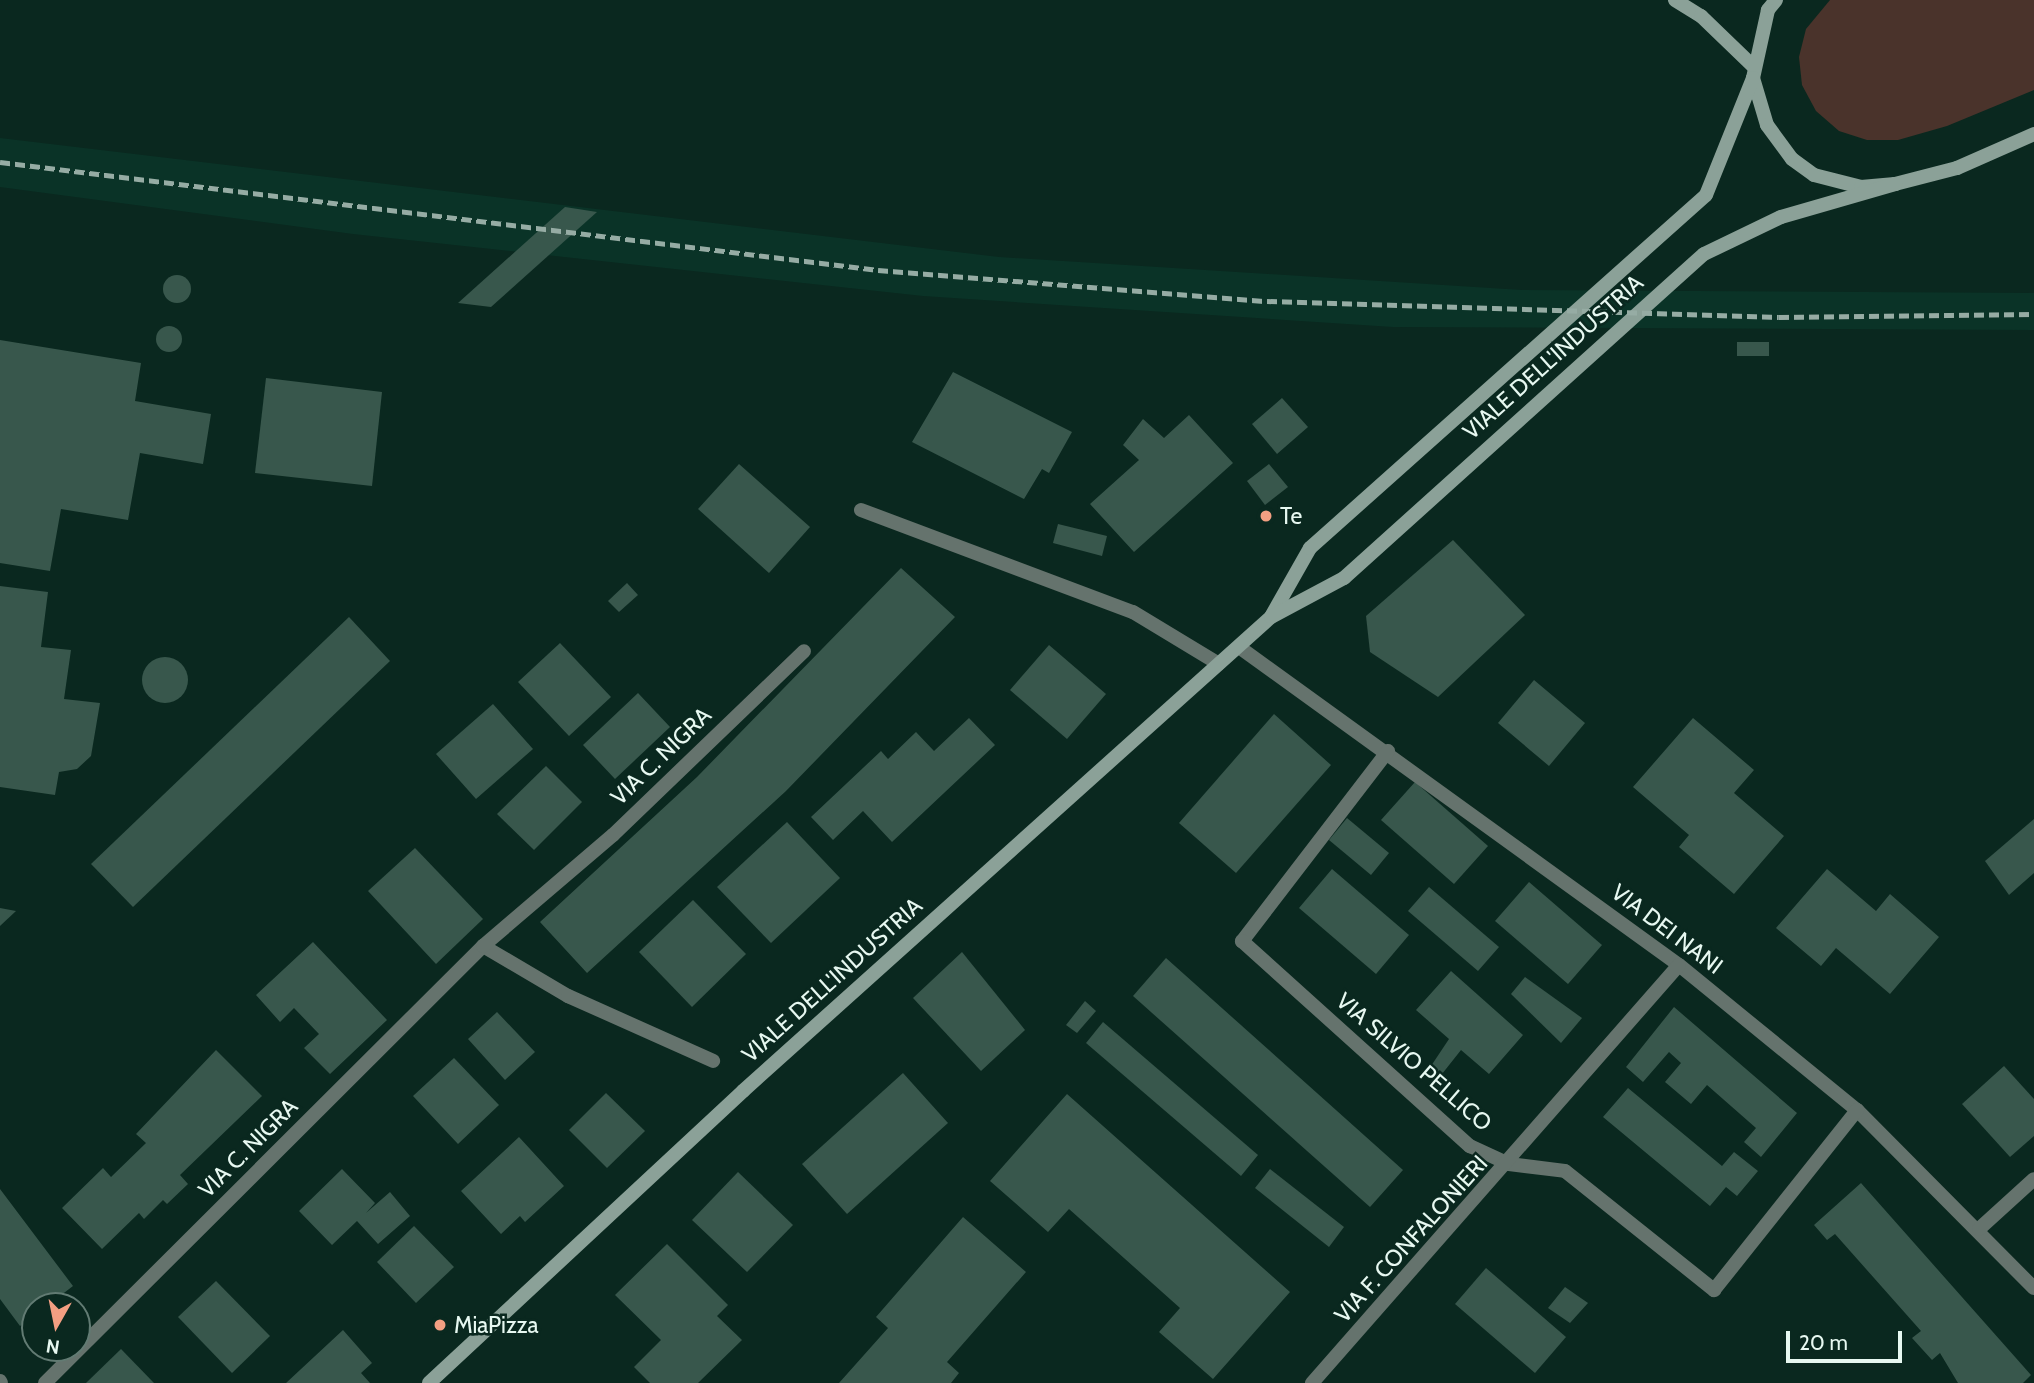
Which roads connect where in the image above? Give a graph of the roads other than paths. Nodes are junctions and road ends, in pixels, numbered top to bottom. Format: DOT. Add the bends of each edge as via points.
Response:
graph roads {
  1 [pos="1675,0"];
  2 [pos="1776,0"];
  3 [pos="1753,72"];
  4 [pos="2034,134"];
  5 [pos="1895,184"];
  6 [pos="861,510"];
  7 [pos="1271,617"];
  8 [pos="1239,646"];
  9 [pos="804,651"];
  10 [pos="1219,664"];
  11 [pos="1388,751"];
  12 [pos="483,946"];
  13 [pos="1679,965"];
  14 [pos="713,1061"];
  15 [pos="1857,1110"];
  16 [pos="1509,1164"];
  17 [pos="2034,1179"];
  18 [pos="1979,1229"];
  19 [pos="2034,1288"];
  20 [pos="46,1383"];
  21 [pos="429,1383"];
  22 [pos="1312,1383"];
  1 -- 3 [label="main road" via="1701,16"];
  2 -- 3 [label="main road, VIALE DELL'INDUSTRIA"];
  3 -- 5 [label="main road" via="1768,125 1791,159 1832,182 1861,187"];
  3 -- 7 [label="main road, VIALE DELL'INDUSTRIA" via="1706,195 1310,548"];
  4 -- 5 [label="main road" via="1957,168"];
  5 -- 7 [label="main road, VIALE DELL'INDUSTRIA" via="1781,217 1704,254 1343,578"];
  6 -- 10 [label="street" via="1133,612"];
  7 -- 8 [label="main road, VIALE DELL'INDUSTRIA"];
  8 -- 10 [label="main road, VIALE DELL'INDUSTRIA"];
  8 -- 11 [label="street, VIA DEI NANI"];
  9 -- 12 [label="street, VIA C. NIGRA" via="613,835"];
  10 -- 21 [label="main road, VIALE DELL'INDUSTRIA" via="743,1091"];
  11 -- 13 [label="street, VIA DEI NANI"];
  11 -- 16 [label="street, VIA SILVIO PELLICO" via="1242,941 1470,1146"];
  12 -- 14 [label="street" via="568,996"];
  12 -- 20 [label="street, VIA C. NIGRA"];
  13 -- 15 [label="street, VIA DEI NANI"];
  13 -- 16 [label="street, VIA F. CONFALONIERI"];
  15 -- 16 [label="street, VIA SILVIO PELLICO" via="1714,1290 1564,1171"];
  15 -- 18 [label="street, VIA DEI NANI"];
  16 -- 22 [label="street, VIA F. CONFALONIERI"];
  17 -- 18 [label="street"];
  18 -- 19 [label="street, VIA DEI NANI"];
}
